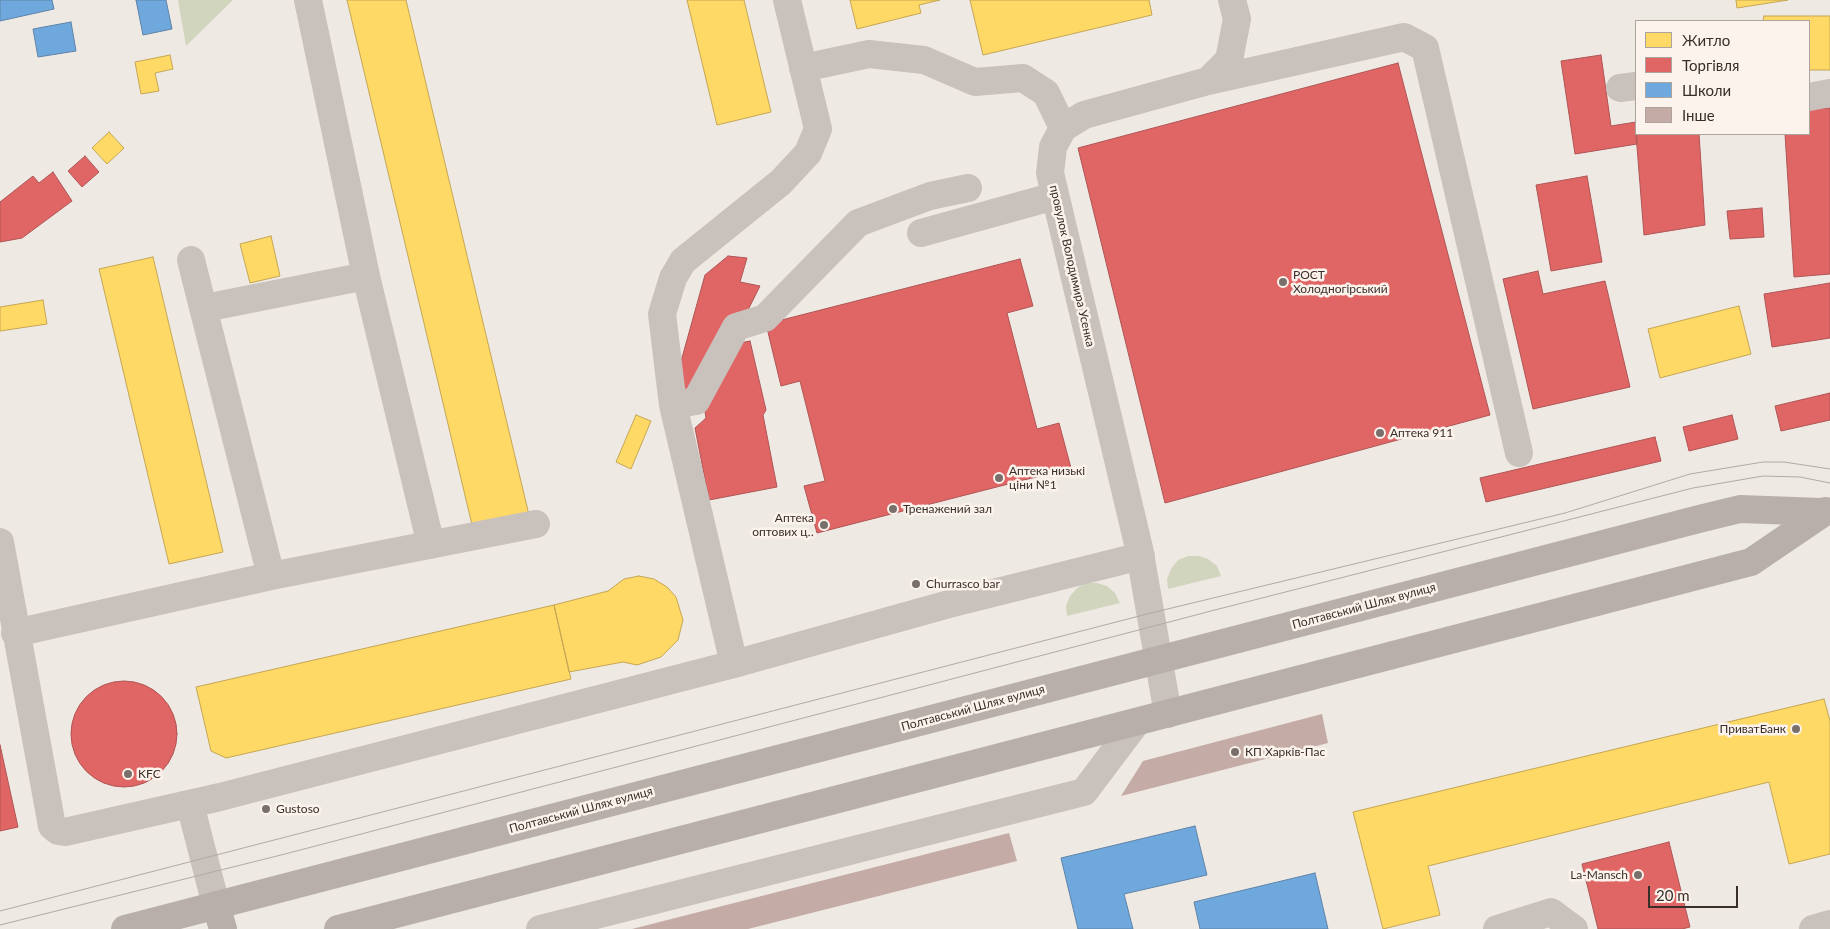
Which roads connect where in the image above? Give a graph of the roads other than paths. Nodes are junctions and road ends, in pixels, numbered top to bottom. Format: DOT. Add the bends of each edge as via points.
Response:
graph roads {
  1 [pos="308,0"];
  2 [pos="787,0"];
  3 [pos="1232,0"];
  4 [pos="803,68"];
  5 [pos="1208,81"];
  6 [pos="1830,94"];
  7 [pos="1810,97"];
  8 [pos="1063,128"];
  9 [pos="968,188"];
  10 [pos="1056,196"];
  11 [pos="921,233"];
  12 [pos="191,260"];
  13 [pos="366,276"];
  14 [pos="204,308"];
  15 [pos="673,405"];
  16 [pos="1519,453"];
  17 [pos="1826,511"];
  18 [pos="536,524"];
  19 [pos="431,545"];
  20 [pos="0,547"];
  21 [pos="1141,556"];
  22 [pos="271,576"];
  23 [pos="15,634"];
  24 [pos="1159,660"];
  25 [pos="734,664"];
  26 [pos="1168,714"];
  27 [pos="1136,723"];
  28 [pos="190,804"];
  29 [pos="220,917"];
  30 [pos="1830,924"];
  31 [pos="140,927"];
  32 [pos="338,929"];
  33 [pos="540,929"];
  34 [pos="1497,929"];
  35 [pos="1574,929"];
  36 [pos="1813,929"];
  1 -- 13 [label="street"];
  2 -- 4 [label="street"];
  3 -- 5 [label="street" via="1237,19 1229,60"];
  4 -- 8 [label="street" via="869,54 924,60 975,82 1023,78 1046,93"];
  4 -- 15 [label="street" via="818,129 808,153 781,182 683,261 672,278 662,314"];
  5 -- 8 [label="street" via="1084,115"];
  5 -- 16 [label="street" via="1404,37 1425,48"];
  6 -- 7 [label="street"];
  8 -- 10 [label="street, провулок Володимира Усенка" via="1054,148 1050,173"];
  9 -- 15 [label="street" via="930,196 858,222 765,318 736,327 696,401"];
  10 -- 11 [label="street"];
  10 -- 21 [label="street, провулок Володимира Усенка"];
  12 -- 14 [label="street"];
  13 -- 14 [label="street"];
  13 -- 19 [label="street"];
  14 -- 22 [label="street"];
  15 -- 25 [label="street"];
  17 -- 24 [label="main road, Полтавський Шлях вулиця" via="1740,509"];
  17 -- 26 [label="main road, Полтавський Шлях вулиця" via="1751,562"];
  18 -- 19 [label="street"];
  19 -- 22 [label="street"];
  20 -- 23 [label="street"];
  21 -- 24 [label="street, провулок Володимира Усенка"];
  21 -- 25 [label="street" via="949,604"];
  22 -- 23 [label="street"];
  23 -- 28 [label="street" via="52,826 65,832"];
  24 -- 26 [label="street, провулок Володимира Усенка"];
  24 -- 29 [label="main road, Полтавський Шлях вулиця"];
  25 -- 28 [label="street"];
  26 -- 27 [label="main road, Полтавський Шлях вулиця"];
  27 -- 32 [label="main road, Полтавський Шлях вулиця"];
  27 -- 33 [label="street" via="1084,792"];
  28 -- 29 [label="street"];
  29 -- 31 [label="main road, Полтавський Шлях вулиця"];
  30 -- 36 [label="street"];
  34 -- 35 [label="street" via="1552,912"];
}
